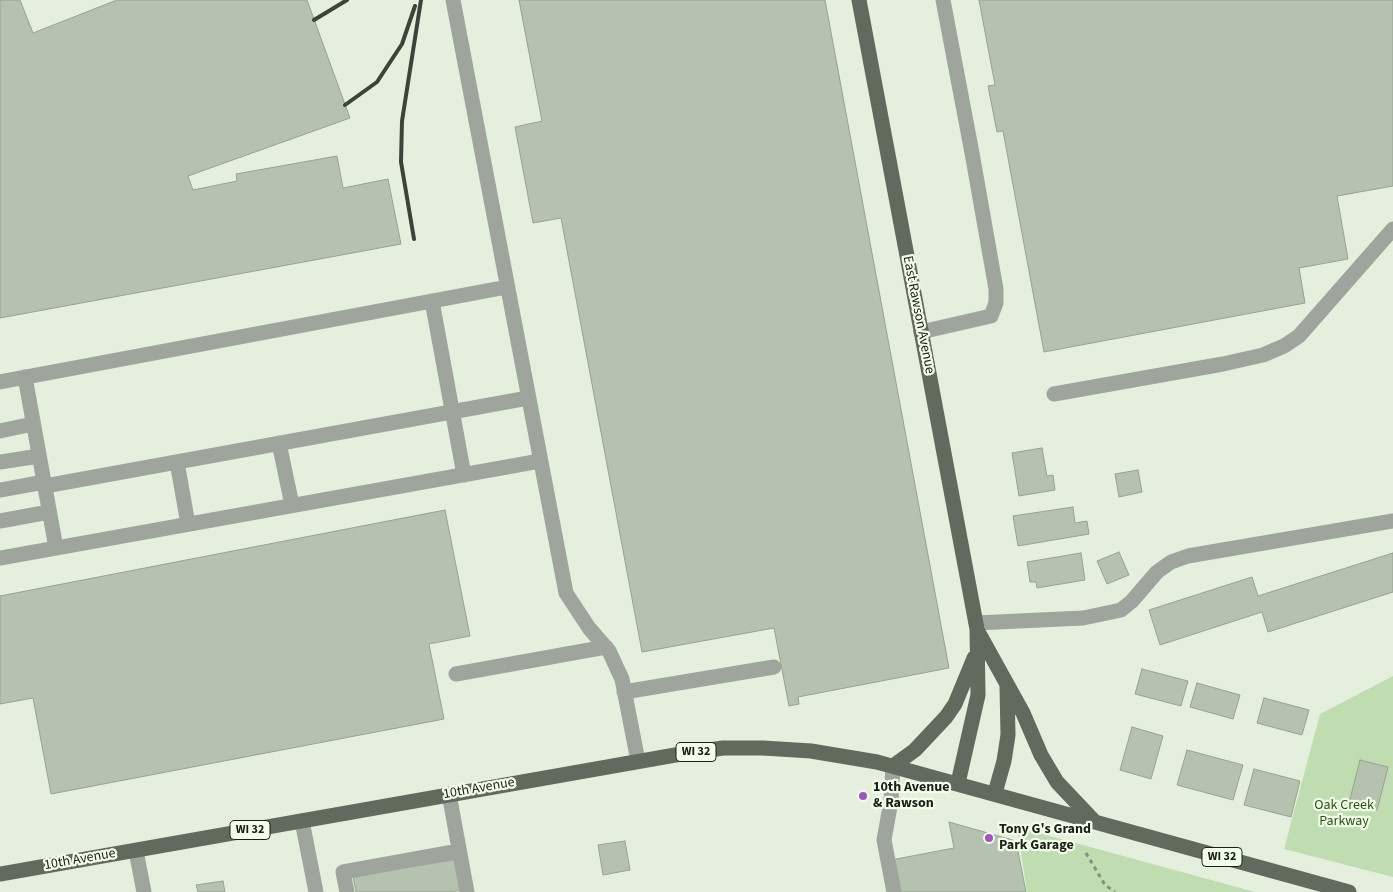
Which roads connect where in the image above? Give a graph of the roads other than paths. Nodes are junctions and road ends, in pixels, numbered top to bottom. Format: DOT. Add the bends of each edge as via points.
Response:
graph roads {
  1 [pos="453,0"];
  2 [pos="859,0"];
  3 [pos="943,0"];
  4 [pos="1393,229"];
  5 [pos="507,287"];
  6 [pos="432,301"];
  7 [pos="921,332"];
  8 [pos="25,377"];
  9 [pos="0,382"];
  10 [pos="1054,394"];
  11 [pos="528,398"];
  12 [pos="453,412"];
  13 [pos="34,424"];
  14 [pos="0,431"];
  15 [pos="279,443"];
  16 [pos="39,456"];
  17 [pos="540,461"];
  18 [pos="0,462"];
  19 [pos="177,462"];
  20 [pos="464,475"];
  21 [pos="44,484"];
  22 [pos="0,490"];
  23 [pos="292,506"];
  24 [pos="49,512"];
  25 [pos="0,521"];
  26 [pos="1393,521"];
  27 [pos="188,524"];
  28 [pos="56,548"];
  29 [pos="0,558"];
  30 [pos="976,626"];
  31 [pos="606,647"];
  32 [pos="976,655"];
  33 [pos="774,666"];
  34 [pos="456,674"];
  35 [pos="1007,686"];
  36 [pos="624,692"];
  37 [pos="638,761"];
  38 [pos="893,766"];
  39 [pos="958,783"];
  40 [pos="995,793"];
  41 [pos="449,794"];
  42 [pos="302,821"];
  43 [pos="1094,821"];
  44 [pos="136,851"];
  45 [pos="459,851"];
  46 [pos="0,874"];
  47 [pos="144,892"];
  48 [pos="316,892"];
  49 [pos="347,892"];
  50 [pos="467,892"];
  51 [pos="894,892"];
  52 [pos="1349,892"];
  1 -- 5 [label="street"];
  2 -- 7 [label="main road, East Rawson Avenue"];
  3 -- 7 [label="street" via="996,303 991,316"];
  4 -- 10 [label="street" via="1299,336 1284,346 1263,355 1223,364"];
  5 -- 6 [label="street"];
  5 -- 11 [label="street"];
  6 -- 8 [label="street"];
  6 -- 12 [label="street"];
  7 -- 30 [label="main road, East Rawson Avenue"];
  8 -- 9 [label="street"];
  8 -- 13 [label="street"];
  11 -- 12 [label="street"];
  11 -- 17 [label="street"];
  12 -- 15 [label="street"];
  12 -- 20 [label="street"];
  13 -- 14 [label="street"];
  13 -- 16 [label="street"];
  15 -- 19 [label="street"];
  15 -- 23 [label="street"];
  16 -- 18 [label="street"];
  16 -- 21 [label="street"];
  17 -- 20 [label="street"];
  17 -- 31 [label="street" via="566,593"];
  19 -- 21 [label="street"];
  19 -- 27 [label="street"];
  20 -- 23 [label="street"];
  21 -- 22 [label="street"];
  21 -- 24 [label="street"];
  23 -- 27 [label="street"];
  24 -- 25 [label="street"];
  24 -- 28 [label="street"];
  26 -- 30 [label="street" via="1188,556 1170,562 1132,601 1121,610 1108,614"];
  27 -- 28 [label="street"];
  28 -- 29 [label="street"];
  30 -- 32 [label="main road, East Rawson Avenue"];
  30 -- 35 [label="main road, East Rawson Avenue"];
  31 -- 34 [label="street"];
  31 -- 36 [label="street" via="622,679"];
  32 -- 38 [label="main road" via="946,718 915,750"];
  32 -- 39 [label="main road, East Rawson Avenue" via="978,695"];
  33 -- 36 [label="street"];
  35 -- 40 [label="main road, East Rawson Avenue" via="1008,734"];
  35 -- 43 [label="main road" via="1058,782"];
  36 -- 37 [label="street"];
  37 -- 38 [label="main road, 10th Avenue / WI 32" via="723,748 763,748 811,751"];
  37 -- 41 [label="main road, 10th Avenue / WI 32"];
  38 -- 39 [label="main road, 10th Avenue / WI 32"];
  38 -- 51 [label="street" via="884,840"];
  39 -- 40 [label="main road, WI 32"];
  40 -- 43 [label="main road, WI 32"];
  41 -- 42 [label="main road, 10th Avenue / WI 32"];
  41 -- 45 [label="street"];
  42 -- 44 [label="main road, 10th Avenue / WI 32"];
  42 -- 48 [label="street"];
  43 -- 52 [label="main road, WI 32"];
  44 -- 46 [label="main road, 10th Avenue / WI 32"];
  44 -- 47 [label="street"];
  45 -- 49 [label="street" via="343,872"];
  45 -- 50 [label="street"];
}
